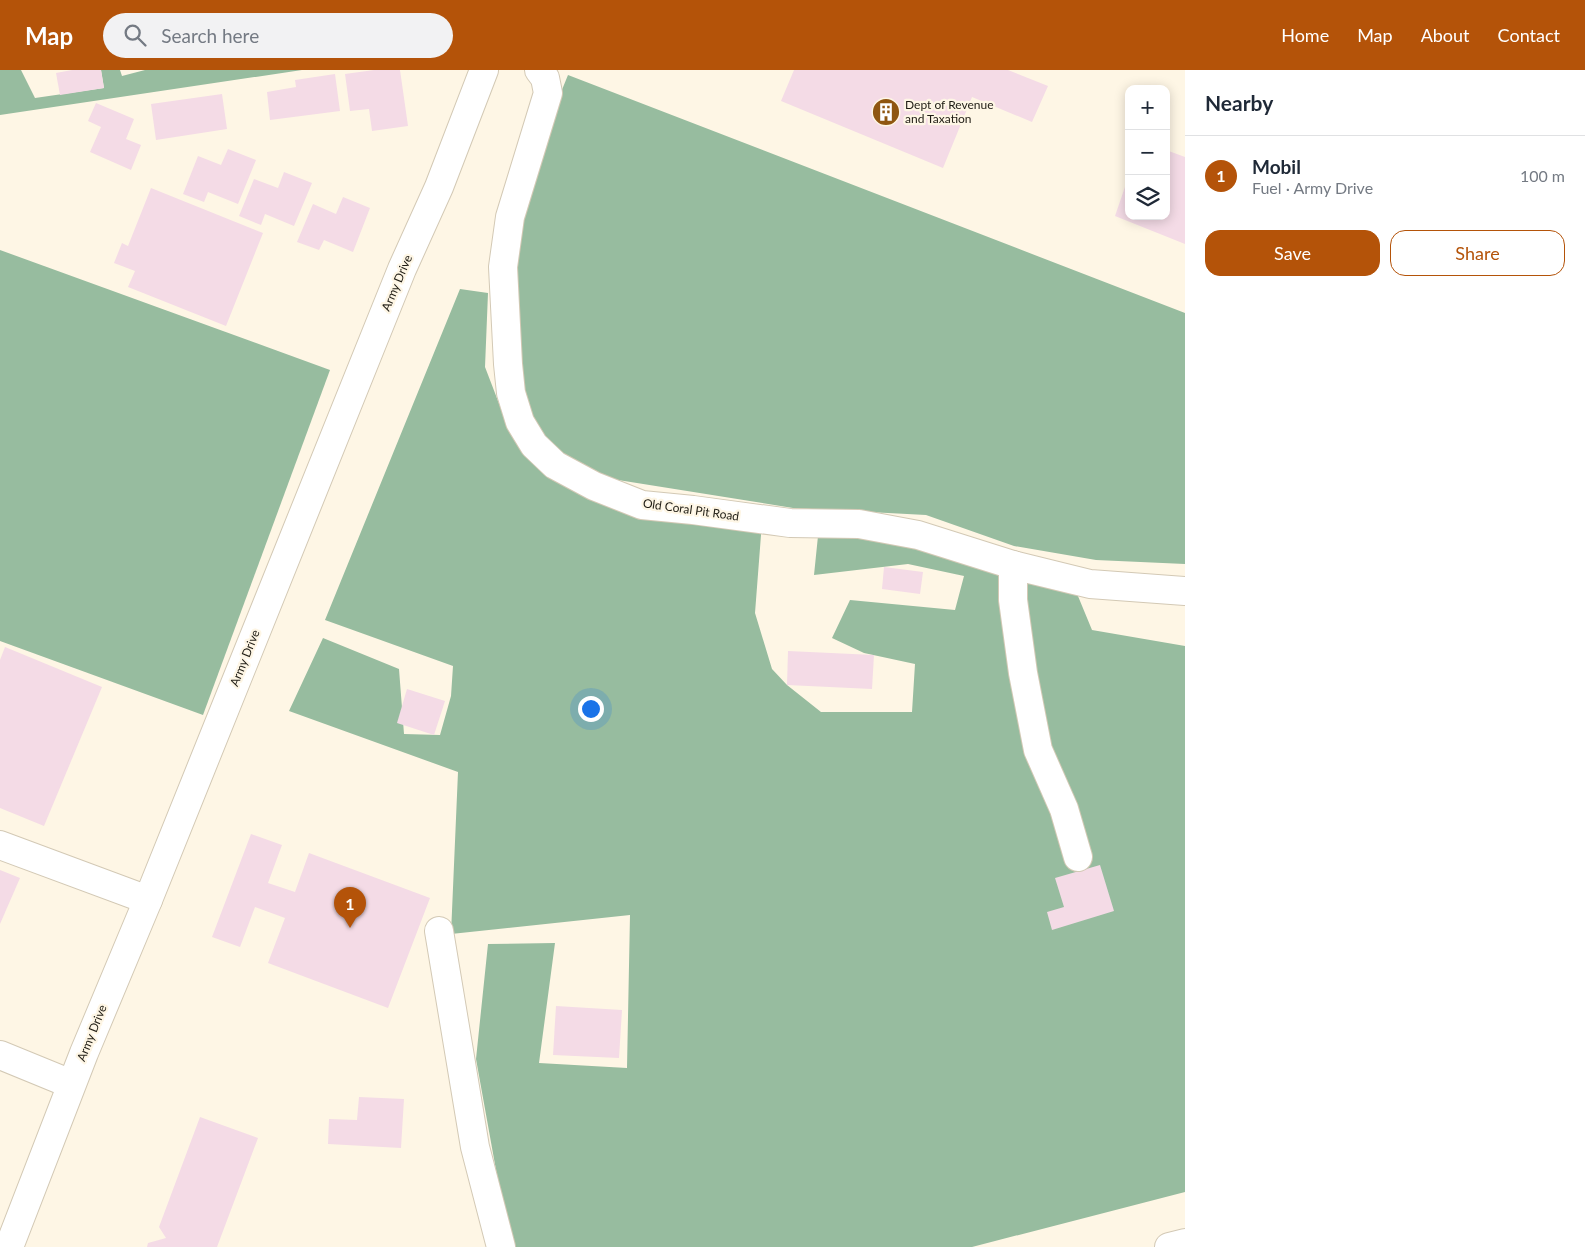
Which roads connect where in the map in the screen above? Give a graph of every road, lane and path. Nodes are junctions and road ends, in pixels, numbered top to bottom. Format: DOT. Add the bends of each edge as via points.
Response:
graph roads {
  1 [pos="484,70"];
  2 [pos="539,70"];
  3 [pos="1013,565"];
  4 [pos="1185,591"];
  5 [pos="0,845"];
  6 [pos="1078,856"];
  7 [pos="148,900"];
  8 [pos="439,931"];
  9 [pos="0,1055"];
  10 [pos="71,1084"];
  11 [pos="1185,1243"];
  12 [pos="9,1247"];
  13 [pos="501,1247"];
  14 [pos="1169,1247"];
  1 -- 7 [label="street, Army Drive"];
  2 -- 3 [label="street, Old Coral Pit Road" via="545,78 548,92 510,216 503,268 511,393 520,422 534,445 554,465 594,486 642,505 790,523 858,524 918,535"];
  3 -- 4 [label="street, Old Coral Pit Road" via="1090,584"];
  3 -- 6 [label="street" via="1013,600 1038,750 1064,809"];
  5 -- 7 [label="street"];
  7 -- 10 [label="street, Army Drive"];
  8 -- 13 [label="street" via="475,1147"];
  9 -- 10 [label="street"];
  10 -- 12 [label="street, Army Drive"];
  11 -- 14 [label="street"];
}
